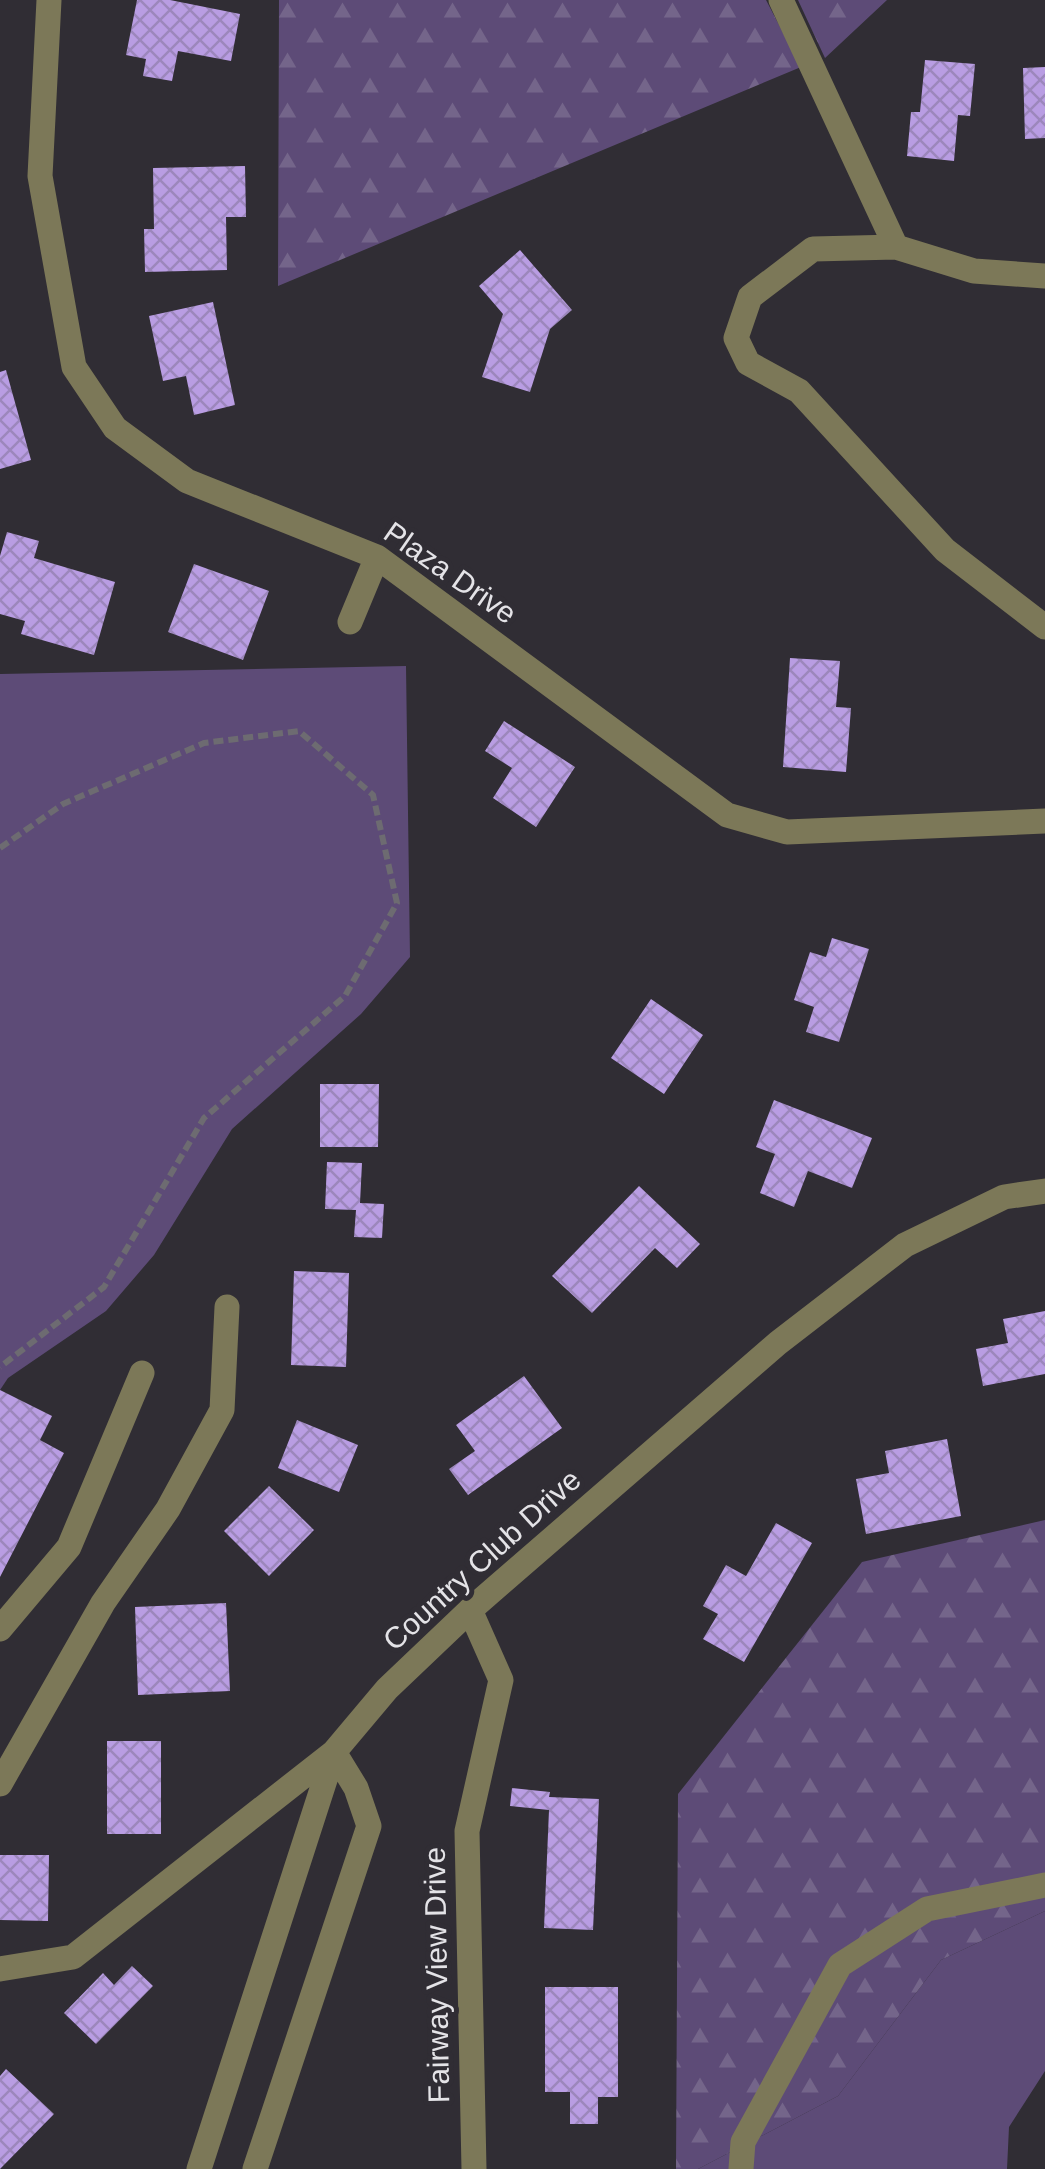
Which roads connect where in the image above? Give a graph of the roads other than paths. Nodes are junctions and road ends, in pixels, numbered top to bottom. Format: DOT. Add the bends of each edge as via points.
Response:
graph roads {
  1 [pos="49,0"];
  2 [pos="781,0"];
  3 [pos="896,247"];
  4 [pos="1045,276"];
  5 [pos="377,557"];
  6 [pos="350,622"];
  7 [pos="1045,627"];
  8 [pos="1045,821"];
  9 [pos="1045,1191"];
  10 [pos="226,1307"];
  11 [pos="142,1373"];
  12 [pos="470,1610"];
  13 [pos="0,1629"];
  14 [pos="334,1752"];
  15 [pos="0,1784"];
  16 [pos="1045,1885"];
  17 [pos="0,1969"];
  18 [pos="199,2169"];
  19 [pos="255,2169"];
  20 [pos="474,2169"];
  21 [pos="742,2169"];
  1 -- 5 [label="street, Plaza Drive" via="40,176 74,366 115,428 187,481"];
  2 -- 3 [label="street"];
  3 -- 4 [label="street" via="974,271"];
  3 -- 7 [label="street" via="813,249 750,297 736,338 748,363 798,391 945,550"];
  5 -- 6 [label="street"];
  5 -- 8 [label="street, Plaza Drive" via="727,815 787,832"];
  9 -- 12 [label="street, Country Club Drive" via="1004,1197 905,1245 778,1343"];
  10 -- 15 [label="street" via="222,1410"];
  11 -- 13 [label="street" via="69,1547"];
  12 -- 14 [label="street, Country Club Drive"];
  12 -- 20 [label="street, Fairway View Drive" via="501,1680 466,1831"];
  14 -- 17 [label="street" via="73,1957"];
  14 -- 18 [label="street, Country Club Drive"];
  14 -- 19 [label="street" via="369,1826"];
  16 -- 21 [label="street" via="927,1909 840,1965 744,2142"];
}
